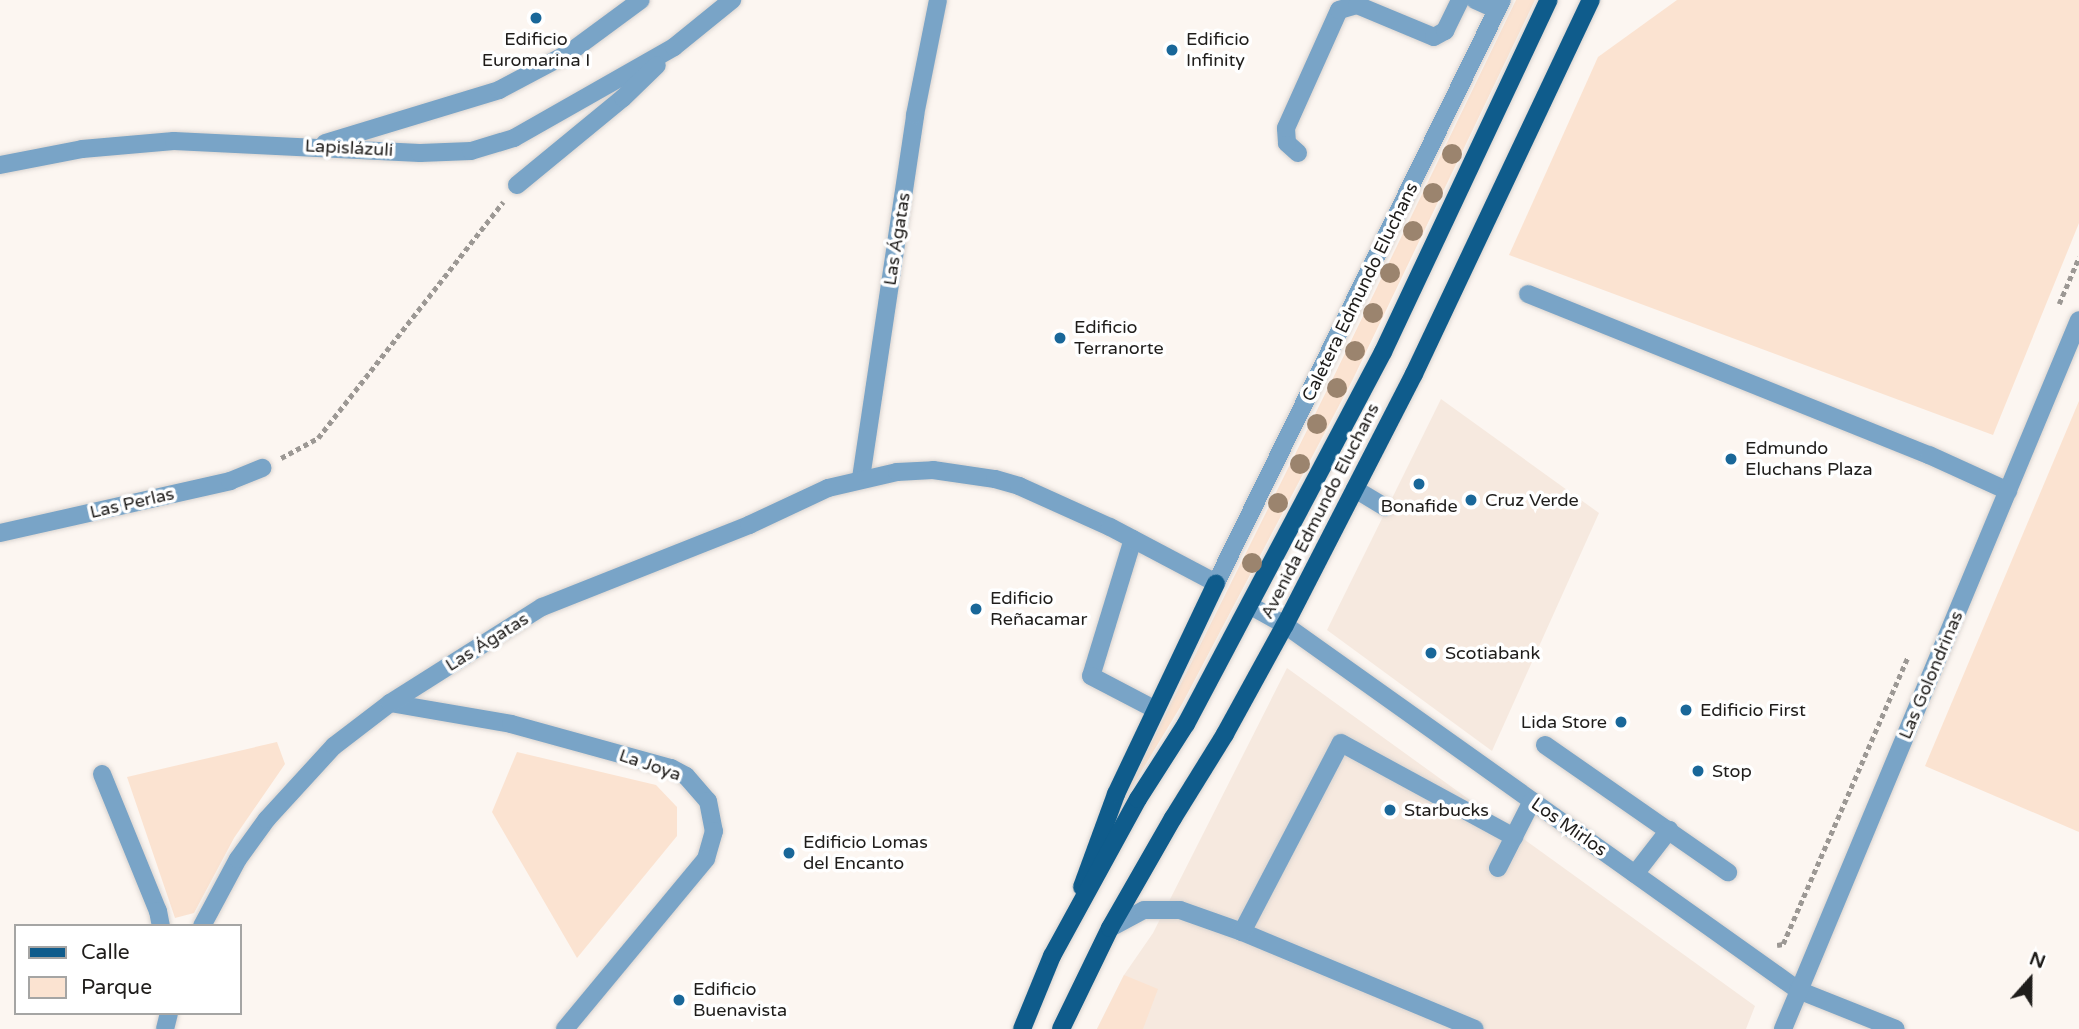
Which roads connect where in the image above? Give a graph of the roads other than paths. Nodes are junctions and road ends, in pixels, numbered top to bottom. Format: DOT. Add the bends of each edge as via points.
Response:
graph roads {
  1 [pos="641,0"];
  2 [pos="732,0"];
  3 [pos="938,0"];
  4 [pos="1460,0"];
  5 [pos="1475,0"];
  6 [pos="1549,0"];
  7 [pos="1601,0"];
  8 [pos="1499,5"];
  9 [pos="1588,6"];
  10 [pos="674,47"];
  11 [pos="315,146"];
  12 [pos="1298,153"];
  13 [pos="0,165"];
  14 [pos="517,185"];
  15 [pos="1528,295"];
  16 [pos="2079,320"];
  17 [pos="262,468"];
  18 [pos="861,478"];
  19 [pos="1355,489"];
  20 [pos="2008,491"];
  21 [pos="1385,507"];
  22 [pos="0,533"];
  23 [pos="1133,539"];
  24 [pos="1216,583"];
  25 [pos="1251,606"];
  26 [pos="1285,625"];
  27 [pos="390,702"];
  28 [pos="1154,709"];
  29 [pos="1545,745"];
  30 [pos="102,774"];
  31 [pos="1532,801"];
  32 [pos="1669,830"];
  33 [pos="1514,837"];
  34 [pos="1498,868"];
  35 [pos="1728,872"];
  36 [pos="1635,874"];
  37 [pos="1075,914"];
  38 [pos="160,924"];
  39 [pos="203,924"];
  40 [pos="1110,928"];
  41 [pos="1242,932"];
  42 [pos="1798,990"];
  43 [pos="565,1029"];
  44 [pos="1022,1029"];
  45 [pos="1061,1029"];
  46 [pos="1475,1029"];
  47 [pos="1783,1029"];
  48 [pos="1896,1029"];
  1 -- 11 [label="street" via="569,53 499,90"];
  2 -- 10 [label="street, Lapislázuli"];
  3 -- 18 [label="street, Las Ágatas" via="915,115"];
  4 -- 12 [label="street" via="1444,31 1434,37 1357,5 1339,10 1286,128 1287,144"];
  5 -- 8 [label="street"];
  6 -- 25 [label="main road, Avenida Edmundo Eluchans" via="1383,352"];
  7 -- 9 [label="street"];
  8 -- 24 [label="street, Caletera Edmundo Eluchans"];
  9 -- 19 [label="main road, Avenida Edmundo Eluchans"];
  10 -- 11 [label="street, Lapislázuli" via="497,144 471,151 420,153"];
  10 -- 14 [label="street, Lapislázuli" via="624,98"];
  11 -- 13 [label="street, Lapislázuli" via="174,141 82,149"];
  15 -- 20 [label="street"];
  16 -- 20 [label="street, Las Golondrinas"];
  17 -- 22 [label="street, Las Perlas" via="230,481"];
  18 -- 23 [label="street, Las Ágatas" via="933,470 995,478"];
  18 -- 27 [label="street, Las Ágatas" via="542,607"];
  19 -- 21 [label="street"];
  19 -- 26 [label="main road, Avenida Edmundo Eluchans"];
  20 -- 42 [label="street, Las Golondrinas"];
  23 -- 24 [label="street, Las Ágatas"];
  23 -- 28 [label="street" via="1091,676"];
  24 -- 28 [label="main road"];
  25 -- 26 [label="street, Los Mirlos"];
  25 -- 37 [label="main road, Avenida Edmundo Eluchans"];
  26 -- 31 [label="street, Los Mirlos"];
  26 -- 40 [label="main road, Avenida Edmundo Eluchans"];
  27 -- 39 [label="street, Las Ágatas" via="334,746 267,819 238,859"];
  27 -- 43 [label="street, La Joya" via="511,724 671,768 686,776 708,801 714,831 706,859"];
  28 -- 37 [label="main road" via="1102,826"];
  29 -- 32 [label="street"];
  30 -- 38 [label="street"];
  31 -- 33 [label="street"];
  31 -- 36 [label="street, Los Mirlos"];
  32 -- 35 [label="street"];
  32 -- 36 [label="street"];
  33 -- 34 [label="street"];
  33 -- 41 [label="street" via="1341,743"];
  36 -- 42 [label="street, Los Mirlos"];
  37 -- 44 [label="main road, Avenida Edmundo Eluchans"];
  40 -- 41 [label="street" via="1144,911 1163,908 1196,914"];
  40 -- 45 [label="main road, Avenida Edmundo Eluchans"];
  41 -- 46 [label="street"];
  42 -- 47 [label="street, Las Golondrinas"];
  42 -- 48 [label="street, Los Mirlos"];
}
